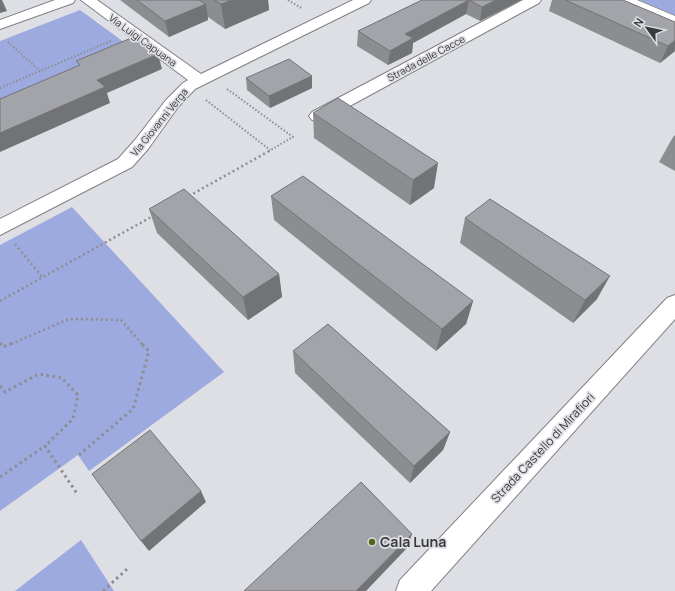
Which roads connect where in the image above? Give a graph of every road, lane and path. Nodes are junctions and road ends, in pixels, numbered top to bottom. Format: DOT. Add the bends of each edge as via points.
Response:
graph roads {
  1 [pos="68,0"];
  2 [pos="88,0"];
  3 [pos="364,0"];
  4 [pos="534,0"];
  5 [pos="626,0"];
  6 [pos="675,21"];
  7 [pos="0,26"];
  8 [pos="132,32"];
  9 [pos="6,40"];
  10 [pos="40,71"];
  11 [pos="199,80"];
  12 [pos="0,88"];
  13 [pos="317,116"];
  14 [pos="270,150"];
  15 [pos="187,197"];
  16 [pos="160,212"];
  17 [pos="0,228"];
  18 [pos="43,278"];
  19 [pos="0,301"];
  20 [pos="675,304"];
  21 [pos="0,343"];
  22 [pos="0,386"];
  23 [pos="45,446"];
  24 [pos="79,455"];
  25 [pos="0,477"];
  26 [pos="78,495"];
  27 [pos="128,569"];
  28 [pos="103,591"];
  29 [pos="411,591"];
  1 -- 7 [label="street"];
  2 -- 8 [label="street, Via Luigi Capuana"];
  3 -- 11 [label="street, Via Giovanni Verga"];
  4 -- 13 [label="street, Strada delle Cacce"];
  5 -- 6 [label="street"];
  8 -- 10 [label="path"];
  8 -- 11 [label="street, Via Luigi Capuana"];
  9 -- 10 [label="path"];
  10 -- 12 [label="path"];
  11 -- 14 [label="path"];
  11 -- 14 [label="path" via="293,137"];
  11 -- 17 [label="street, Via Giovanni Verga" via="181,92 152,132 125,163"];
  14 -- 15 [label="path"];
  16 -- 18 [label="path"];
  17 -- 18 [label="path"];
  18 -- 19 [label="path"];
  20 -- 29 [label="street, Strada Castello di Mirafiori"];
  21 -- 24 [label="path" via="3,347 69,319 121,320 149,351 133,409"];
  22 -- 23 [label="path" via="5,392 39,374 62,378 78,395 73,419"];
  23 -- 25 [label="path"];
  23 -- 26 [label="path"];
  27 -- 28 [label="path"];
}
